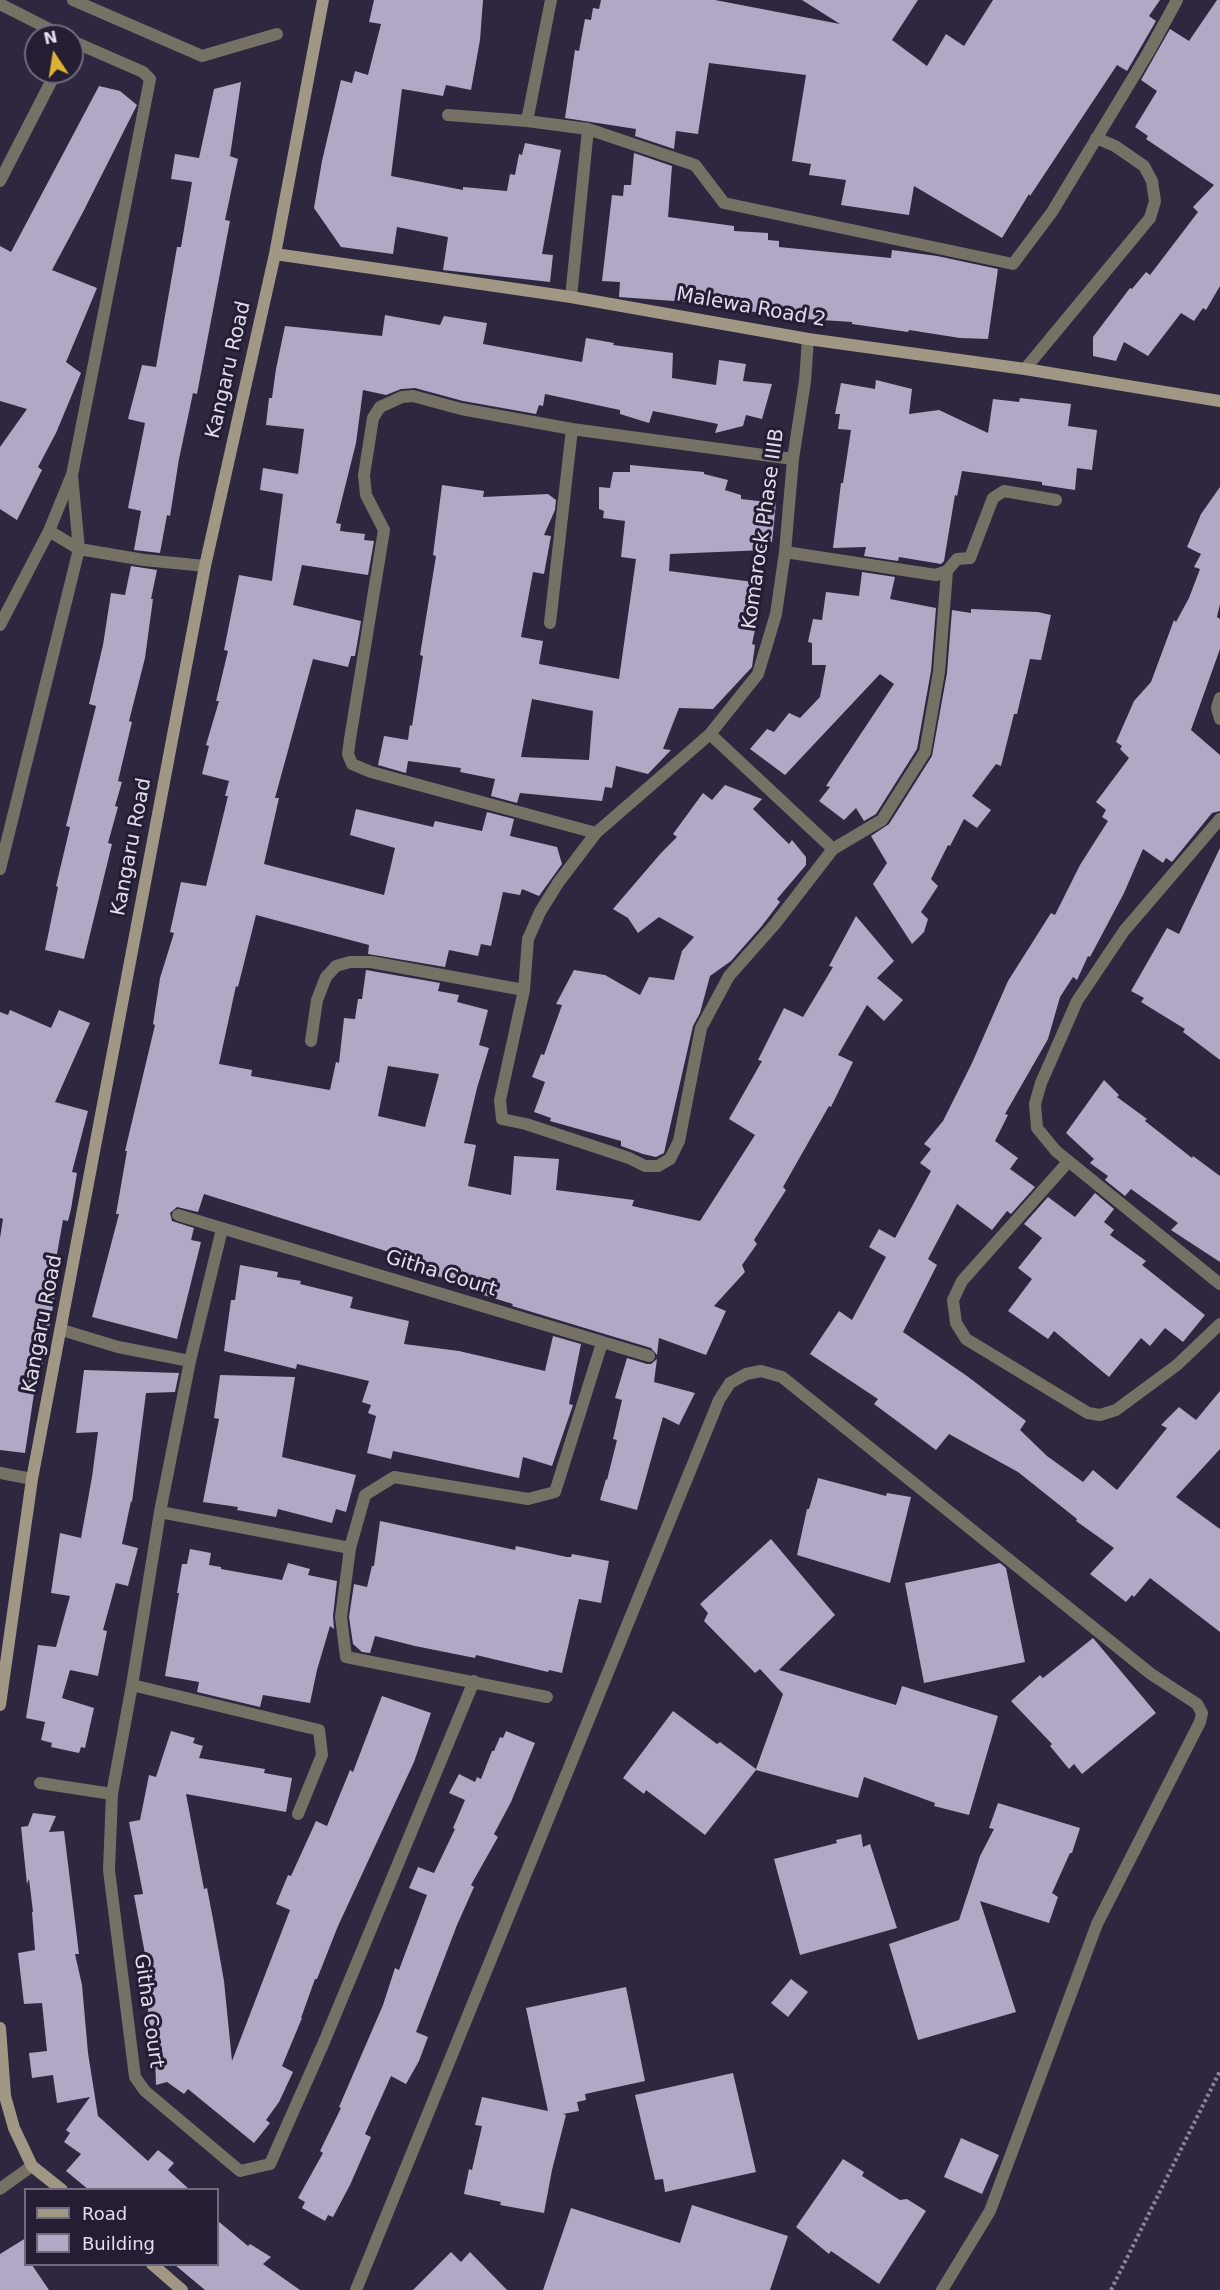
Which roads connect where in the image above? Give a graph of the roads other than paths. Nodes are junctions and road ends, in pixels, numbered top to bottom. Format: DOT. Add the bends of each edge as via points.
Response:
graph roads {
  1 [pos="73,0"];
  2 [pos="323,0"];
  3 [pos="551,0"];
  4 [pos="1177,0"];
  5 [pos="0,4"];
  6 [pos="39,24"];
  7 [pos="277,34"];
  8 [pos="84,46"];
  9 [pos="50,84"];
  10 [pos="448,115"];
  11 [pos="527,121"];
  12 [pos="588,129"];
  13 [pos="1096,138"];
  14 [pos="0,181"];
  15 [pos="275,254"];
  16 [pos="571,297"];
  17 [pos="808,339"];
  18 [pos="1025,369"];
  19 [pos="1220,401"];
  20 [pos="572,429"];
  21 [pos="793,459"];
  22 [pos="72,475"];
  23 [pos="1056,500"];
  24 [pos="49,531"];
  25 [pos="79,549"];
  26 [pos="785,552"];
  27 [pos="205,566"];
  28 [pos="947,571"];
  29 [pos="550,623"];
  30 [pos="0,625"];
  31 [pos="1220,698"];
  32 [pos="1220,719"];
  33 [pos="710,734"];
  34 [pos="1220,819"];
  35 [pos="596,833"];
  36 [pos="833,849"];
  37 [pos="0,869"];
  38 [pos="524,990"];
  39 [pos="311,1041"];
  40 [pos="1068,1162"];
  41 [pos="178,1215"];
  42 [pos="222,1229"];
  43 [pos="1220,1284"];
  44 [pos="1220,1324"];
  45 [pos="62,1330"];
  46 [pos="602,1342"];
  47 [pos="649,1356"];
  48 [pos="189,1361"];
  49 [pos="0,1473"];
  50 [pos="32,1479"];
  51 [pos="160,1512"];
  52 [pos="350,1548"];
  53 [pos="474,1681"];
  54 [pos="2,1682"];
  55 [pos="132,1685"];
  56 [pos="547,1697"];
  57 [pos="0,1705"];
  58 [pos="40,1783"];
  59 [pos="112,1794"];
  60 [pos="298,1815"];
  61 [pos="0,2028"];
  62 [pos="32,2166"];
  63 [pos="60,2188"];
  64 [pos="0,2189"];
  65 [pos="154,2266"];
  66 [pos="182,2290"];
  67 [pos="356,2290"];
  68 [pos="942,2290"];
  1 -- 7 [label="street" via="202,56"];
  2 -- 15 [label="street, Kangaru Road"];
  3 -- 11 [label="street"];
  4 -- 13 [label="street"];
  5 -- 6 [label="street"];
  8 -- 22 [label="street" via="143,72 150,79"];
  9 -- 14 [label="street"];
  10 -- 11 [label="street"];
  11 -- 12 [label="street"];
  12 -- 13 [label="street" via="695,165 724,203 1013,264 1052,212"];
  12 -- 16 [label="street"];
  13 -- 18 [label="street" via="1144,166 1152,181 1155,201 1150,218"];
  15 -- 16 [label="street, Malewa Road 2"];
  15 -- 27 [label="street, Kangaru Road"];
  16 -- 17 [label="street, Malewa Road 2"];
  17 -- 18 [label="street, Malewa Road 2"];
  17 -- 21 [label="street, Komarock Phase IIIB"];
  18 -- 19 [label="street, Malewa Road 2"];
  20 -- 21 [label="street"];
  20 -- 29 [label="street"];
  20 -- 35 [label="street" via="413,396 380,406 373,418 364,476 366,495 384,530 348,754 352,764 371,772"];
  21 -- 26 [label="street, Komarock Phase IIIB"];
  22 -- 24 [label="street"];
  22 -- 25 [label="street"];
  23 -- 28 [label="street" via="1005,490 993,498 970,558 957,559"];
  24 -- 25 [label="street"];
  24 -- 30 [label="street"];
  25 -- 27 [label="street"];
  25 -- 37 [label="street"];
  26 -- 28 [label="street" via="936,575"];
  26 -- 33 [label="street, Komarock Phase IIIB" via="776,614 758,674"];
  27 -- 45 [label="street, Kangaru Road"];
  28 -- 36 [label="street, Komarock Phase IIIB" via="939,672 925,752 882,820"];
  31 -- 32 [label="street"];
  33 -- 35 [label="street, Komarock Phase IIIB"];
  33 -- 36 [label="street"];
  34 -- 40 [label="street" via="1124,931 1077,1001 1035,1104 1037,1128"];
  35 -- 38 [label="street, Komarock Phase IIIB" via="540,912 528,939"];
  36 -- 38 [label="street, Komarock Phase IIIB" via="729,976 701,1028 679,1141 670,1159 658,1166 645,1166 502,1119 500,1100"];
  38 -- 39 [label="street" via="371,962 350,962 336,966 327,977 316,1000"];
  40 -- 43 [label="street"];
  40 -- 44 [label="street" via="962,1281 953,1300 956,1323 966,1339 1088,1413 1100,1414 1116,1410 1177,1365"];
  41 -- 42 [label="street, Githa Court"];
  42 -- 46 [label="street, Githa Court"];
  42 -- 48 [label="street, Githa Court"];
  45 -- 48 [label="street" via="118,1347"];
  45 -- 50 [label="street, Kangaru Road"];
  46 -- 47 [label="street, Githa Court"];
  46 -- 52 [label="street" via="555,1492 528,1499 394,1477 365,1496"];
  48 -- 51 [label="street, Githa Court"];
  49 -- 50 [label="street"];
  50 -- 54 [label="street, Kangaru Road"];
  51 -- 52 [label="street"];
  51 -- 55 [label="street, Githa Court"];
  52 -- 53 [label="street" via="341,1617 346,1657"];
  53 -- 56 [label="street"];
  53 -- 59 [label="street, Githa Court" via="270,2164 240,2171 145,2091 135,2077 109,1870"];
  54 -- 57 [label="street, Kangaru Road"];
  55 -- 59 [label="street, Githa Court"];
  55 -- 60 [label="street" via="319,1730 322,1755"];
  58 -- 59 [label="street"];
  61 -- 62 [label="street" via="5,2096 14,2128"];
  62 -- 63 [label="street"];
  62 -- 64 [label="street"];
  65 -- 66 [label="street"];
  67 -- 68 [label="street" via="719,1400 730,1383 761,1371 782,1377 1152,1674 1197,1704 1202,1713 1097,1924 990,2211"];
}
